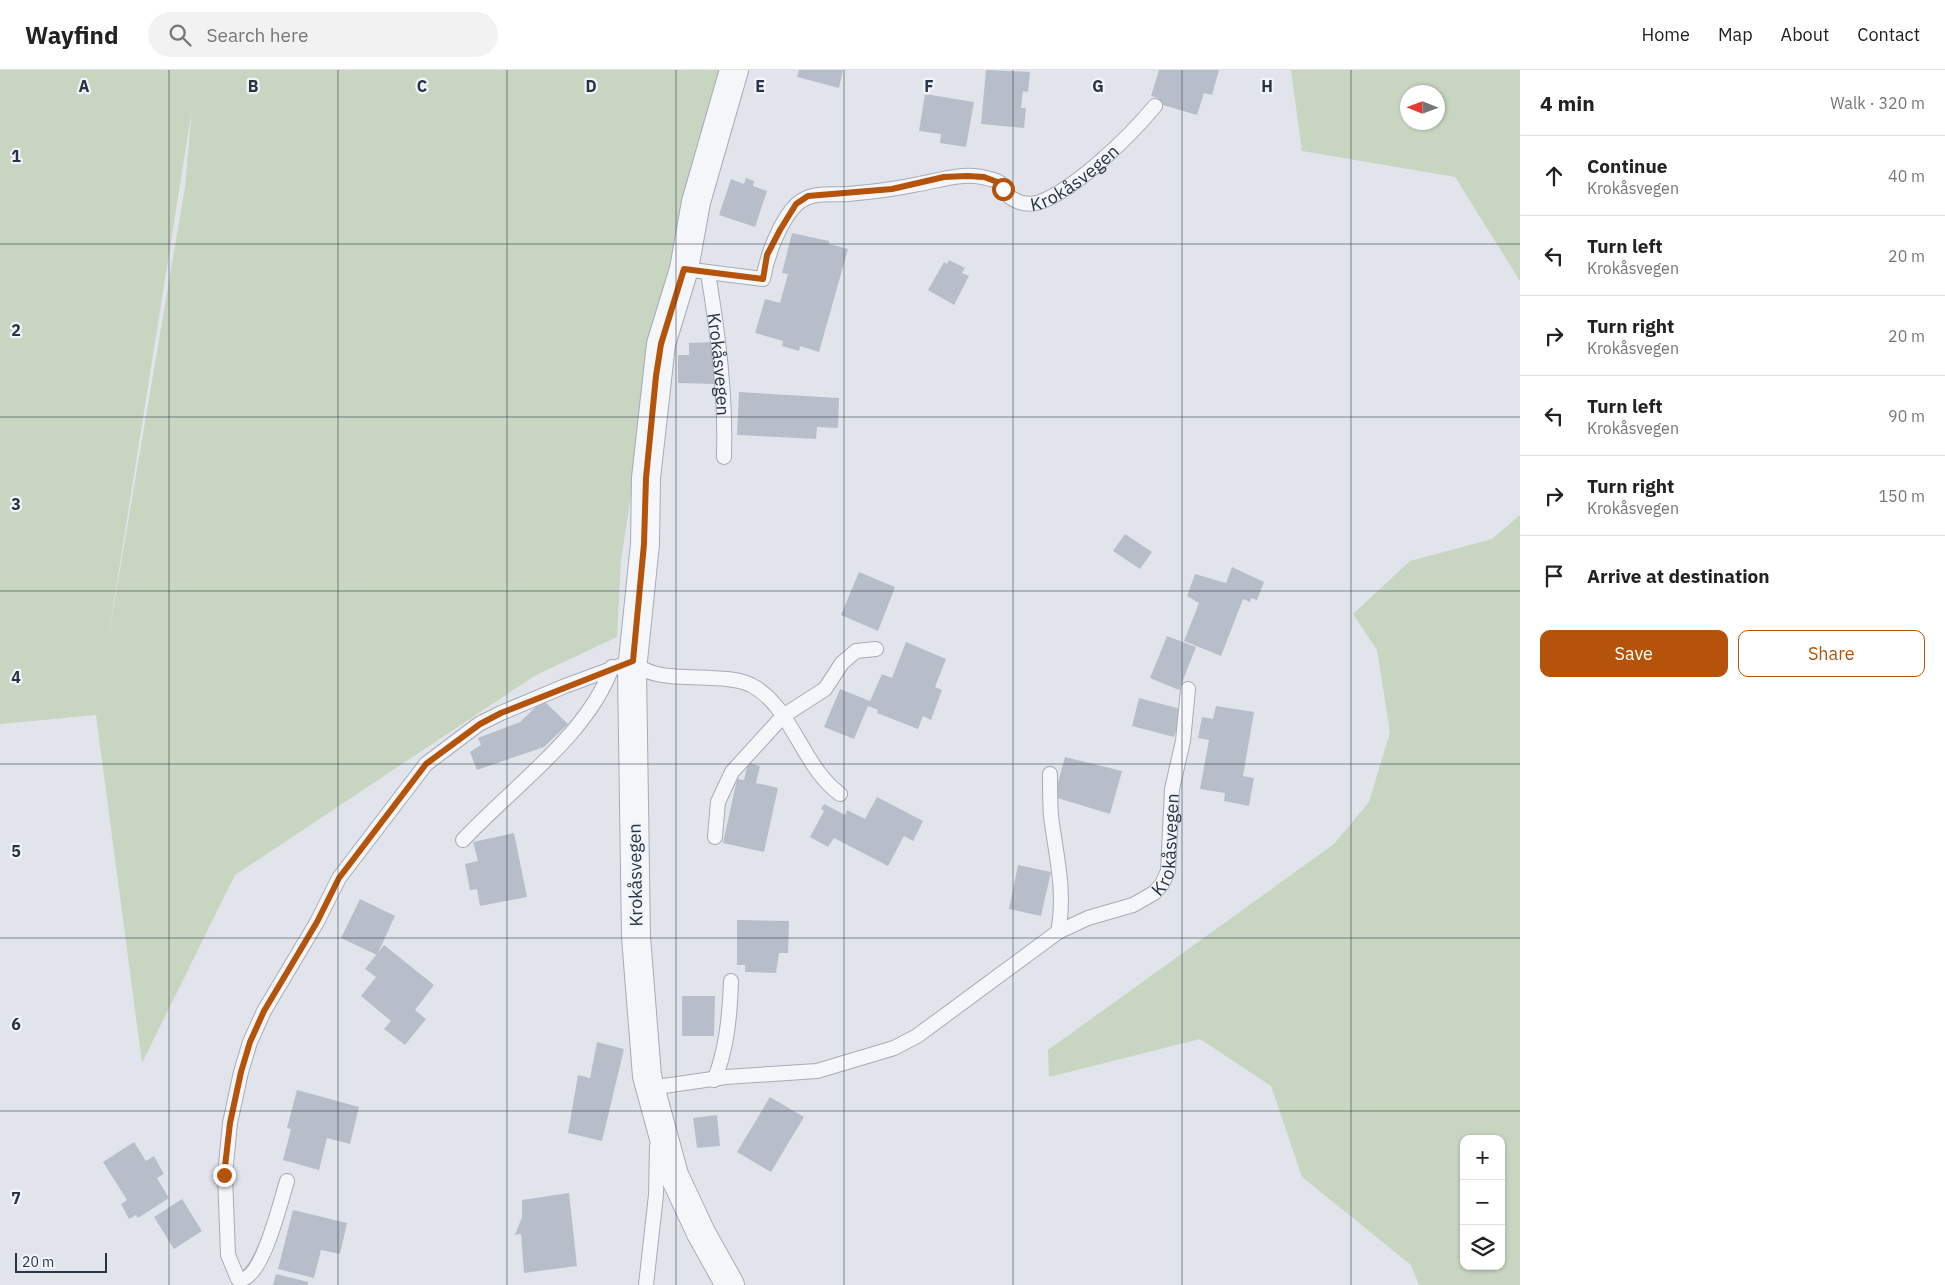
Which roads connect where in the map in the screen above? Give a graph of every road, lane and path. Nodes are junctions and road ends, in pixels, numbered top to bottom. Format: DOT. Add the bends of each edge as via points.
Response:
graph roads {
  1 [pos="734,70"];
  2 [pos="1156,106"];
  3 [pos="696,271"];
  4 [pos="724,457"];
  5 [pos="876,649"];
  6 [pos="622,664"];
  7 [pos="1188,689"];
  8 [pos="783,716"];
  9 [pos="1050,774"];
  10 [pos="840,794"];
  11 [pos="715,837"];
  12 [pos="463,840"];
  13 [pos="1058,932"];
  14 [pos="731,982"];
  15 [pos="714,1080"];
  16 [pos="650,1088"];
  17 [pos="658,1118"];
  18 [pos="288,1181"];
  19 [pos="646,1285"];
  20 [pos="730,1285"];
  1 -- 3 [label="street, Krokåsvegen" via="696,202"];
  2 -- 3 [label="lane, Krokåsvegen" via="1098,163 1039,203 1021,203 1011,198 1000,183 984,177 967,176 944,177 892,189 808,196 796,204 780,230 767,255 763,279"];
  3 -- 4 [label="lane, Krokåsvegen" via="722,373"];
  3 -- 6 [label="street, Krokåsvegen" via="661,344 646,478 644,544"];
  5 -- 8 [label="lane" via="856,651 842,663 825,689"];
  6 -- 8 [label="lane" via="656,674 731,678 751,685"];
  6 -- 12 [label="lane" via="569,736"];
  6 -- 16 [label="street, Krokåsvegen" via="636,937"];
  6 -- 18 [label="lane" via="501,713 480,724 426,764 339,878 264,1011 241,1072 230,1123 224,1175 228,1255 238,1279 248,1278 262,1259"];
  7 -- 13 [label="lane, Krokåsvegen" via="1183,740 1172,789 1168,871 1162,884 1154,893 1133,905 1088,918"];
  8 -- 10 [label="lane" via="815,769"];
  8 -- 11 [label="lane" via="732,772 718,802"];
  9 -- 13 [label="lane" via="1051,816 1061,873 1062,906"];
  13 -- 15 [label="lane, Krokåsvegen" via="917,1036 894,1048 817,1071"];
  14 -- 15 [label="lane" via="730,1013 720,1068"];
  15 -- 16 [label="lane, Krokåsvegen"];
  16 -- 17 [label="street, Krokåsvegen"];
  17 -- 19 [label="lane, Krokåsvegen" via="656,1195"];
  17 -- 20 [label="street, Krokåsvegen" via="674,1175"];
}
